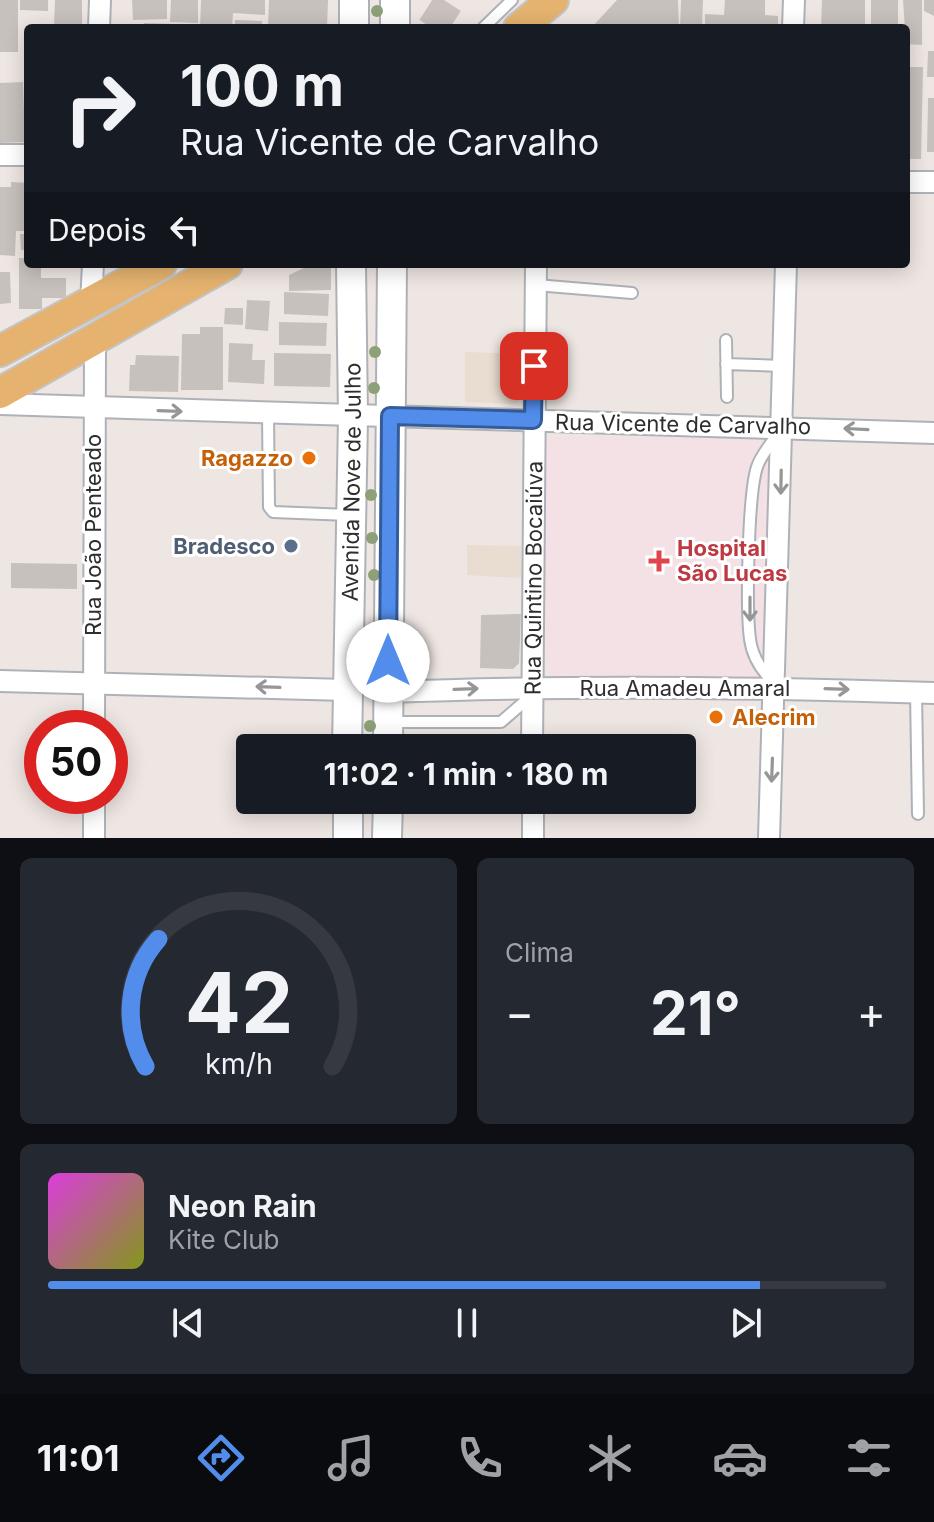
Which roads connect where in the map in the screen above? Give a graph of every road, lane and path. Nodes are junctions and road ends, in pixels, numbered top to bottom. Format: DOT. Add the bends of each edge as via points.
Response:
graph roads {
  1 [pos="100,0"];
  2 [pos="354,0"];
  3 [pos="395,0"];
  4 [pos="512,0"];
  5 [pos="552,0"];
  6 [pos="794,0"];
  7 [pos="99,24"];
  8 [pos="354,24"];
  9 [pos="395,24"];
  10 [pos="487,24"];
  11 [pos="524,24"];
  12 [pos="544,24"];
  13 [pos="793,24"];
  14 [pos="0,155"];
  15 [pos="24,155"];
  16 [pos="910,182"];
  17 [pos="934,182"];
  18 [pos="93,268"];
  19 [pos="154,268"];
  20 [pos="189,268"];
  21 [pos="220,268"];
  22 [pos="351,268"];
  23 [pos="392,268"];
  24 [pos="536,268"];
  25 [pos="786,268"];
  26 [pos="536,285"];
  27 [pos="632,293"];
  28 [pos="91,303"];
  29 [pos="726,340"];
  30 [pos="95,342"];
  31 [pos="0,351"];
  32 [pos="726,364"];
  33 [pos="783,366"];
  34 [pos="0,372"];
  35 [pos="0,393"];
  36 [pos="727,397"];
  37 [pos="0,404"];
  38 [pos="93,408"];
  39 [pos="268,414"];
  40 [pos="390,416"];
  41 [pos="353,417"];
  42 [pos="533,420"];
  43 [pos="782,427"];
  44 [pos="934,433"];
  45 [pos="351,515"];
  46 [pos="0,681"];
  47 [pos="94,681"];
  48 [pos="776,687"];
  49 [pos="346,690"];
  50 [pos="388,692"];
  51 [pos="531,692"];
  52 [pos="925,692"];
  53 [pos="94,710"];
  54 [pos="347,734"];
  55 [pos="388,734"];
  56 [pos="397,734"];
  57 [pos="532,734"];
  58 [pos="94,814"];
  59 [pos="348,814"];
  60 [pos="388,814"];
  61 [pos="533,814"];
  62 [pos="918,814"];
  63 [pos="94,838"];
  64 [pos="348,838"];
  65 [pos="387,838"];
  66 [pos="533,838"];
  67 [pos="769,838"];
  1 -- 7 [label="street"];
  2 -- 8 [label="main road"];
  3 -- 9 [label="main road"];
  4 -- 10 [label="lane"];
  5 -- 11 [label="main road"];
  5 -- 12 [label="street"];
  6 -- 13 [label="street"];
  14 -- 15 [label="street"];
  16 -- 17 [label="street"];
  18 -- 28 [label="street"];
  19 -- 28 [label="main road"];
  20 -- 34 [label="main road"];
  21 -- 30 [label="main road"];
  22 -- 41 [label="main road, Avenida Nove de Julho"];
  23 -- 40 [label="main road, Avenida Nove de Julho"];
  24 -- 26 [label="street, Rua Quintino Bocaiúva"];
  25 -- 33 [label="street"];
  26 -- 27 [label="lane"];
  26 -- 42 [label="street, Rua Quintino Bocaiúva"];
  28 -- 31 [label="main road"];
  29 -- 32 [label="lane"];
  30 -- 35 [label="main road"];
  30 -- 38 [label="street, Rua João Penteado"];
  32 -- 33 [label="lane"];
  32 -- 36 [label="lane"];
  33 -- 43 [label="street"];
  37 -- 38 [label="street, Rua Vicente de Carvalho"];
  38 -- 39 [label="street, Rua Vicente de Carvalho, one-way"];
  38 -- 47 [label="street, Rua João Penteado"];
  39 -- 41 [label="street, Rua Vicente de Carvalho"];
  39 -- 45 [label="lane" via="273,512"];
  40 -- 41 [label="street, Rua Vicente de Carvalho"];
  40 -- 42 [label="street, Rua Vicente de Carvalho"];
  40 -- 50 [label="main road, Avenida Nove de Julho"];
  41 -- 45 [label="main road, Avenida Nove de Julho"];
  42 -- 43 [label="street, Rua Vicente de Carvalho"];
  42 -- 51 [label="street, Rua Quintino Bocaiúva"];
  44 -- 43 [label="street, Rua Vicente de Carvalho, one-way"];
  43 -- 48 [label="street, one-way"];
  43 -- 48 [label="lane, one-way" via="758,463 750,555 750,640"];
  45 -- 49 [label="main road, Avenida Nove de Julho"];
  46 -- 47 [label="street"];
  49 -- 47 [label="street, one-way"];
  47 -- 53 [label="street, Rua João Penteado"];
  48 -- 51 [label="street, Rua Amadeu Amaral"];
  48 -- 52 [label="street, Rua Amadeu Amaral, one-way"];
  48 -- 67 [label="street, one-way"];
  49 -- 54 [label="main road, Avenida Nove de Julho"];
  50 -- 51 [label="street, Rua Amadeu Amaral, one-way"];
  50 -- 55 [label="main road, Avenida Nove de Julho"];
  51 -- 56 [label="lane" via="501,722"];
  51 -- 57 [label="street, Rua Quintino Bocaiúva"];
  52 -- 62 [label="lane"];
  58 -- 63 [label="street"];
  59 -- 64 [label="main road"];
  60 -- 65 [label="main road"];
  61 -- 66 [label="street"];
}
